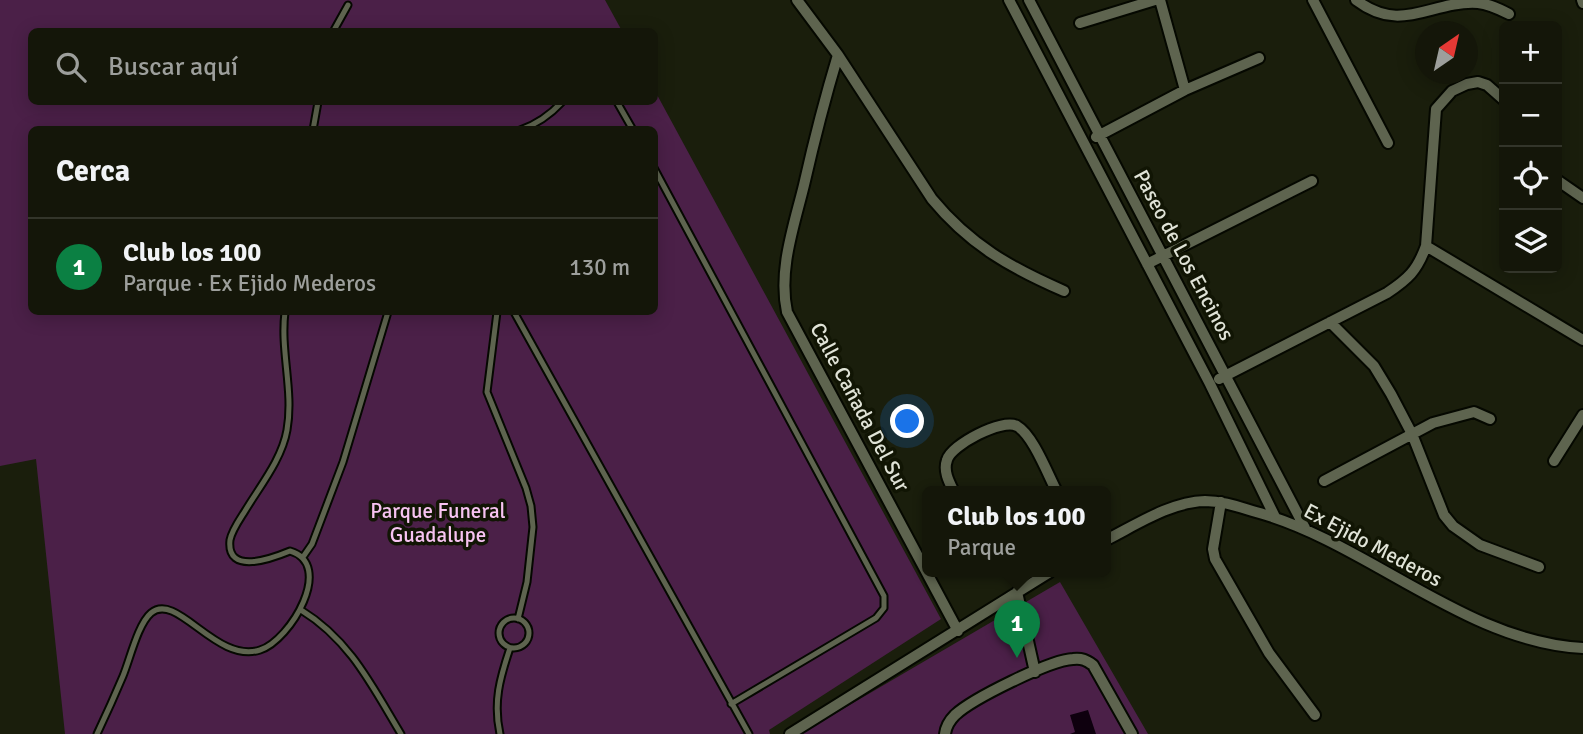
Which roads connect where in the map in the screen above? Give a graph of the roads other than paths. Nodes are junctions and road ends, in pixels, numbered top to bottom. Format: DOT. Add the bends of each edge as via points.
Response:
graph roads {
  1 [pos="797,0"];
  2 [pos="1009,0"];
  3 [pos="1030,0"];
  4 [pos="1154,0"];
  5 [pos="1160,0"];
  6 [pos="1313,0"];
  7 [pos="1356,0"];
  8 [pos="348,5"];
  9 [pos="1509,14"];
  10 [pos="1080,23"];
  11 [pos="335,28"];
  12 [pos="838,55"];
  13 [pos="1259,58"];
  14 [pos="1185,90"];
  15 [pos="1499,96"];
  16 [pos="317,105"];
  17 [pos="559,105"];
  18 [pos="619,105"];
  19 [pos="314,126"];
  20 [pos="532,126"];
  21 [pos="631,126"];
  22 [pos="1099,135"];
  23 [pos="1388,143"];
  24 [pos="1084,144"];
  25 [pos="658,175"];
  26 [pos="1312,181"];
  27 [pos="1562,183"];
  28 [pos="1583,198"];
  29 [pos="1426,246"];
  30 [pos="1163,256"];
  31 [pos="1147,264"];
  32 [pos="1064,291"];
  33 [pos="285,315"];
  34 [pos="387,315"];
  35 [pos="496,315"];
  36 [pos="516,315"];
  37 [pos="1330,322"];
  38 [pos="1583,340"];
  39 [pos="1225,375"];
  40 [pos="1210,383"];
  41 [pos="1583,415"];
  42 [pos="1490,419"];
  43 [pos="1412,434"];
  44 [pos="1554,461"];
  45 [pos="1324,481"];
  46 [pos="952,486"];
  47 [pos="1053,486"];
  48 [pos="1221,502"];
  49 [pos="1275,517"];
  50 [pos="1305,528"];
  51 [pos="1111,537"];
  52 [pos="303,557"];
  53 [pos="922,564"];
  54 [pos="1539,568"];
  55 [pos="929,577"];
  56 [pos="1042,577"];
  57 [pos="1017,592"];
  58 [pos="300,610"];
  59 [pos="518,619"];
  60 [pos="958,631"];
  61 [pos="510,648"];
  62 [pos="1583,648"];
  63 [pos="1035,672"];
  64 [pos="732,704"];
  65 [pos="1315,715"];
  66 [pos="97,734"];
  67 [pos="401,734"];
  68 [pos="500,734"];
  69 [pos="749,734"];
  70 [pos="790,734"];
  71 [pos="945,734"];
  72 [pos="1132,734"];
  1 -- 12 [label="street"];
  2 -- 24 [label="street, Paseo de Los Encinos"];
  3 -- 22 [label="street, Paseo de Los Encinos"];
  4 -- 10 [label="street"];
  5 -- 14 [label="street"];
  6 -- 23 [label="street"];
  7 -- 9 [label="street" via="1375,12 1403,16 1462,3 1479,3"];
  8 -- 11 [label="lane"];
  12 -- 32 [label="street" via="948,218 1013,268"];
  12 -- 53 [label="street, Calle Cañada Del Sur" via="787,258 787,312"];
  13 -- 14 [label="street"];
  14 -- 22 [label="street"];
  15 -- 29 [label="street" via="1487,85 1466,84 1452,91 1436,109"];
  16 -- 19 [label="lane"];
  17 -- 20 [label="lane"];
  18 -- 21 [label="lane"];
  22 -- 24 [label="street"];
  22 -- 30 [label="street, Paseo de Los Encinos"];
  24 -- 31 [label="street, Paseo de Los Encinos"];
  25 -- 64 [label="lane" via="885,603 876,618"];
  26 -- 30 [label="street"];
  27 -- 28 [label="street"];
  29 -- 37 [label="street" via="1419,266 1400,284"];
  29 -- 38 [label="street"];
  30 -- 31 [label="street"];
  30 -- 39 [label="street, Paseo de Los Encinos"];
  31 -- 40 [label="street, Paseo de Los Encinos"];
  33 -- 52 [label="lane" via="287,431 275,461 230,538 235,555 244,562 290,551"];
  34 -- 52 [label="lane" via="343,462"];
  35 -- 59 [label="lane" via="487,392 531,506 532,542"];
  36 -- 64 [label="lane"];
  37 -- 39 [label="street"];
  37 -- 43 [label="street" via="1374,366"];
  39 -- 40 [label="street"];
  39 -- 50 [label="street, Paseo de Los Encinos"];
  40 -- 49 [label="street, Paseo de Los Encinos"];
  41 -- 44 [label="street"];
  42 -- 43 [label="street" via="1474,412 1461,414"];
  43 -- 45 [label="street"];
  43 -- 54 [label="street" via="1453,526 1479,545"];
  46 -- 47 [label="street" via="946,472 951,453 1007,424 1019,427 1030,439"];
  48 -- 49 [label="street, Ex Ejido Mederos"];
  48 -- 51 [label="street, Ex Ejido Mederos" via="1184,505"];
  48 -- 65 [label="street" via="1215,559 1269,653"];
  49 -- 50 [label="street, Ex Ejido Mederos"];
  50 -- 62 [label="street, Ex Ejido Mederos" via="1459,612 1517,634"];
  52 -- 58 [label="lane" via="309,575"];
  55 -- 60 [label="street, Calle Cañada Del Sur"];
  56 -- 57 [label="street"];
  57 -- 60 [label="street"];
  57 -- 63 [label="street"];
  58 -- 66 [label="lane" via="276,640 250,651 229,649 176,612 150,613"];
  58 -- 67 [label="lane" via="342,643"];
  59 -- 61 [label="lane" via="506,620 500,628 500,639"];
  59 -- 61 [label="lane" via="529,630 528,640"];
  60 -- 70 [label="street"];
  61 -- 68 [label="lane" via="496,701"];
  63 -- 71 [label="street" via="962,710 946,726"];
  63 -- 72 [label="street" via="1076,658 1088,662"];
  64 -- 69 [label="lane"];
}
